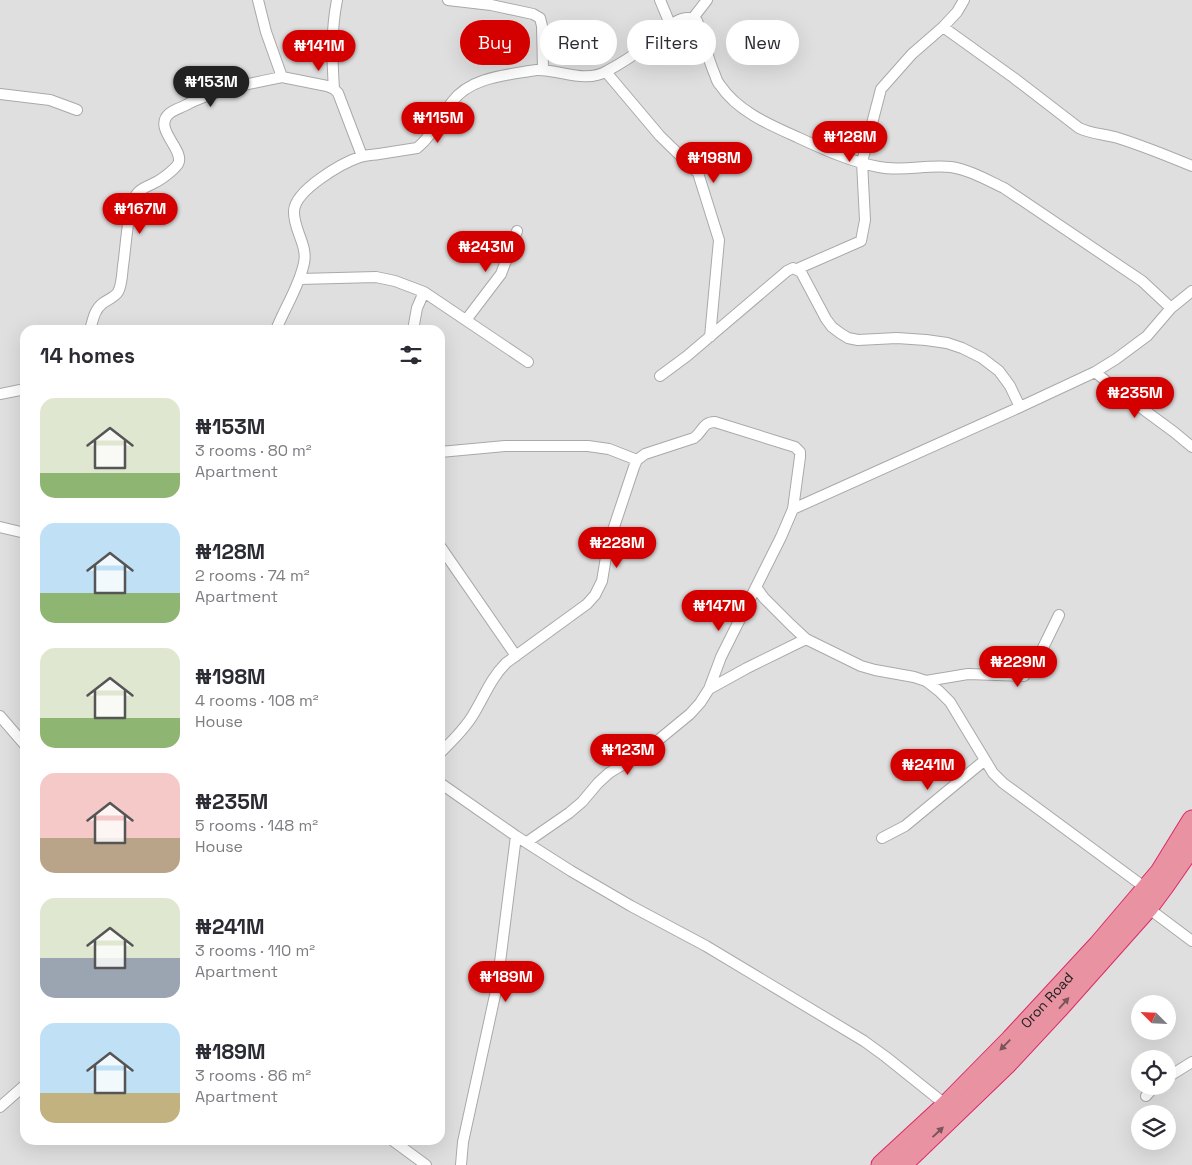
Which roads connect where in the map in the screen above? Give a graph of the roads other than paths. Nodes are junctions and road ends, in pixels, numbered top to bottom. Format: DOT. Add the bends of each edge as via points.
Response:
graph roads {
  1 [pos="258,0"];
  2 [pos="336,0"];
  3 [pos="448,0"];
  4 [pos="660,0"];
  5 [pos="707,0"];
  6 [pos="964,0"];
  7 [pos="693,18"];
  8 [pos="668,20"];
  9 [pos="682,20"];
  10 [pos="943,27"];
  11 [pos="627,58"];
  12 [pos="543,69"];
  13 [pos="606,72"];
  14 [pos="282,77"];
  15 [pos="334,89"];
  16 [pos="0,94"];
  17 [pos="77,110"];
  18 [pos="362,156"];
  19 [pos="862,162"];
  20 [pos="1192,166"];
  21 [pos="516,231"];
  22 [pos="797,269"];
  23 [pos="300,279"];
  24 [pos="1192,291"];
  25 [pos="424,292"];
  26 [pos="1171,308"];
  27 [pos="466,320"];
  28 [pos="91,325"];
  29 [pos="278,325"];
  30 [pos="414,325"];
  31 [pos="710,337"];
  32 [pos="528,362"];
  33 [pos="1095,372"];
  34 [pos="660,376"];
  35 [pos="20,390"];
  36 [pos="0,394"];
  37 [pos="1020,408"];
  38 [pos="1192,447"];
  39 [pos="445,452"];
  40 [pos="637,460"];
  41 [pos="793,508"];
  42 [pos="0,527"];
  43 [pos="20,532"];
  44 [pos="445,553"];
  45 [pos="756,587"];
  46 [pos="1059,616"];
  47 [pos="806,639"];
  48 [pos="516,656"];
  49 [pos="926,681"];
  50 [pos="709,690"];
  51 [pos="0,716"];
  52 [pos="20,739"];
  53 [pos="445,748"];
  54 [pos="985,760"];
  55 [pos="445,786"];
  56 [pos="1192,820"];
  57 [pos="516,836"];
  58 [pos="882,838"];
  59 [pos="527,842"];
  60 [pos="1192,846"];
  61 [pos="1146,889"];
  62 [pos="1148,908"];
  63 [pos="1192,941"];
  64 [pos="1192,1062"];
  65 [pos="1176,1072"];
  66 [pos="20,1089"];
  67 [pos="946,1105"];
  68 [pos="0,1107"];
  69 [pos="399,1145"];
  70 [pos="426,1165"];
  71 [pos="461,1165"];
  72 [pos="881,1165"];
  73 [pos="902,1165"];
  1 -- 14 [label="street"];
  2 -- 15 [label="street" via="331,53"];
  3 -- 12 [label="street" via="533,14 540,18"];
  4 -- 8 [label="street"];
  5 -- 7 [label="street"];
  6 -- 10 [label="street"];
  7 -- 9 [label="street"];
  7 -- 19 [label="street" via="697,21 719,85 736,103 767,124 832,153"];
  10 -- 19 [label="street" via="912,54 881,89"];
  10 -- 20 [label="street" via="1079,128"];
  11 -- 13 [label="street"];
  12 -- 13 [label="street" via="586,77"];
  12 -- 18 [label="street" via="478,82 463,90 417,148"];
  13 -- 31 [label="street" via="660,136 698,173 719,240"];
  14 -- 15 [label="street"];
  14 -- 28 [label="street" via="222,90 169,114 164,125 179,161 176,168 136,195 129,216 118,293 95,311"];
  15 -- 18 [label="street"];
  16 -- 17 [label="street" via="50,100"];
  18 -- 23 [label="street" via="339,166 303,192 296,203 294,212 305,260"];
  19 -- 22 [label="street" via="865,220 861,241"];
  19 -- 26 [label="street" via="904,169 950,167 984,178 1004,188 1142,281"];
  21 -- 27 [label="street" via="501,274"];
  22 -- 31 [label="street" via="787,271"];
  22 -- 37 [label="street" via="802,272 832,328 848,338 926,340 962,348 999,371"];
  23 -- 25 [label="street" via="376,277"];
  23 -- 29 [label="street"];
  24 -- 26 [label="street"];
  25 -- 27 [label="street"];
  25 -- 30 [label="street"];
  26 -- 33 [label="street" via="1147,336"];
  27 -- 32 [label="street"];
  31 -- 34 [label="street"];
  33 -- 37 [label="street"];
  33 -- 38 [label="street"];
  35 -- 36 [label="street"];
  37 -- 41 [label="street"];
  39 -- 40 [label="street" via="506,446 588,446 608,449"];
  40 -- 41 [label="street" via="644,454 694,438 705,425 715,422 795,447 800,452"];
  40 -- 48 [label="street" via="608,545 602,581 595,595"];
  41 -- 45 [label="street"];
  42 -- 43 [label="street"];
  44 -- 48 [label="street"];
  45 -- 47 [label="street"];
  45 -- 50 [label="street" via="721,657"];
  46 -- 49 [label="street" via="1036,662 1024,676 968,674"];
  47 -- 49 [label="street" via="861,666"];
  47 -- 50 [label="street"];
  48 -- 53 [label="street" via="499,670 474,714"];
  49 -- 54 [label="street" via="950,702"];
  50 -- 59 [label="street" via="690,714 645,751 609,773 569,813"];
  51 -- 52 [label="street"];
  54 -- 58 [label="street" via="905,826"];
  54 -- 61 [label="street" via="1003,783"];
  55 -- 57 [label="street"];
  56 -- 61 [label="highway, Oron Road"];
  57 -- 59 [label="street"];
  57 -- 71 [label="street" via="497,986 463,1142"];
  59 -- 67 [label="street" via="578,876 706,946 864,1041"];
  60 -- 62 [label="highway"];
  61 -- 67 [label="highway, Oron Road, one-way" via="1011,1039"];
  62 -- 63 [label="street"];
  73 -- 62 [label="highway, one-way" via="1006,1065"];
  64 -- 65 [label="street"];
  66 -- 68 [label="street"];
  67 -- 72 [label="highway, Oron Road"];
  69 -- 70 [label="street"];
}
